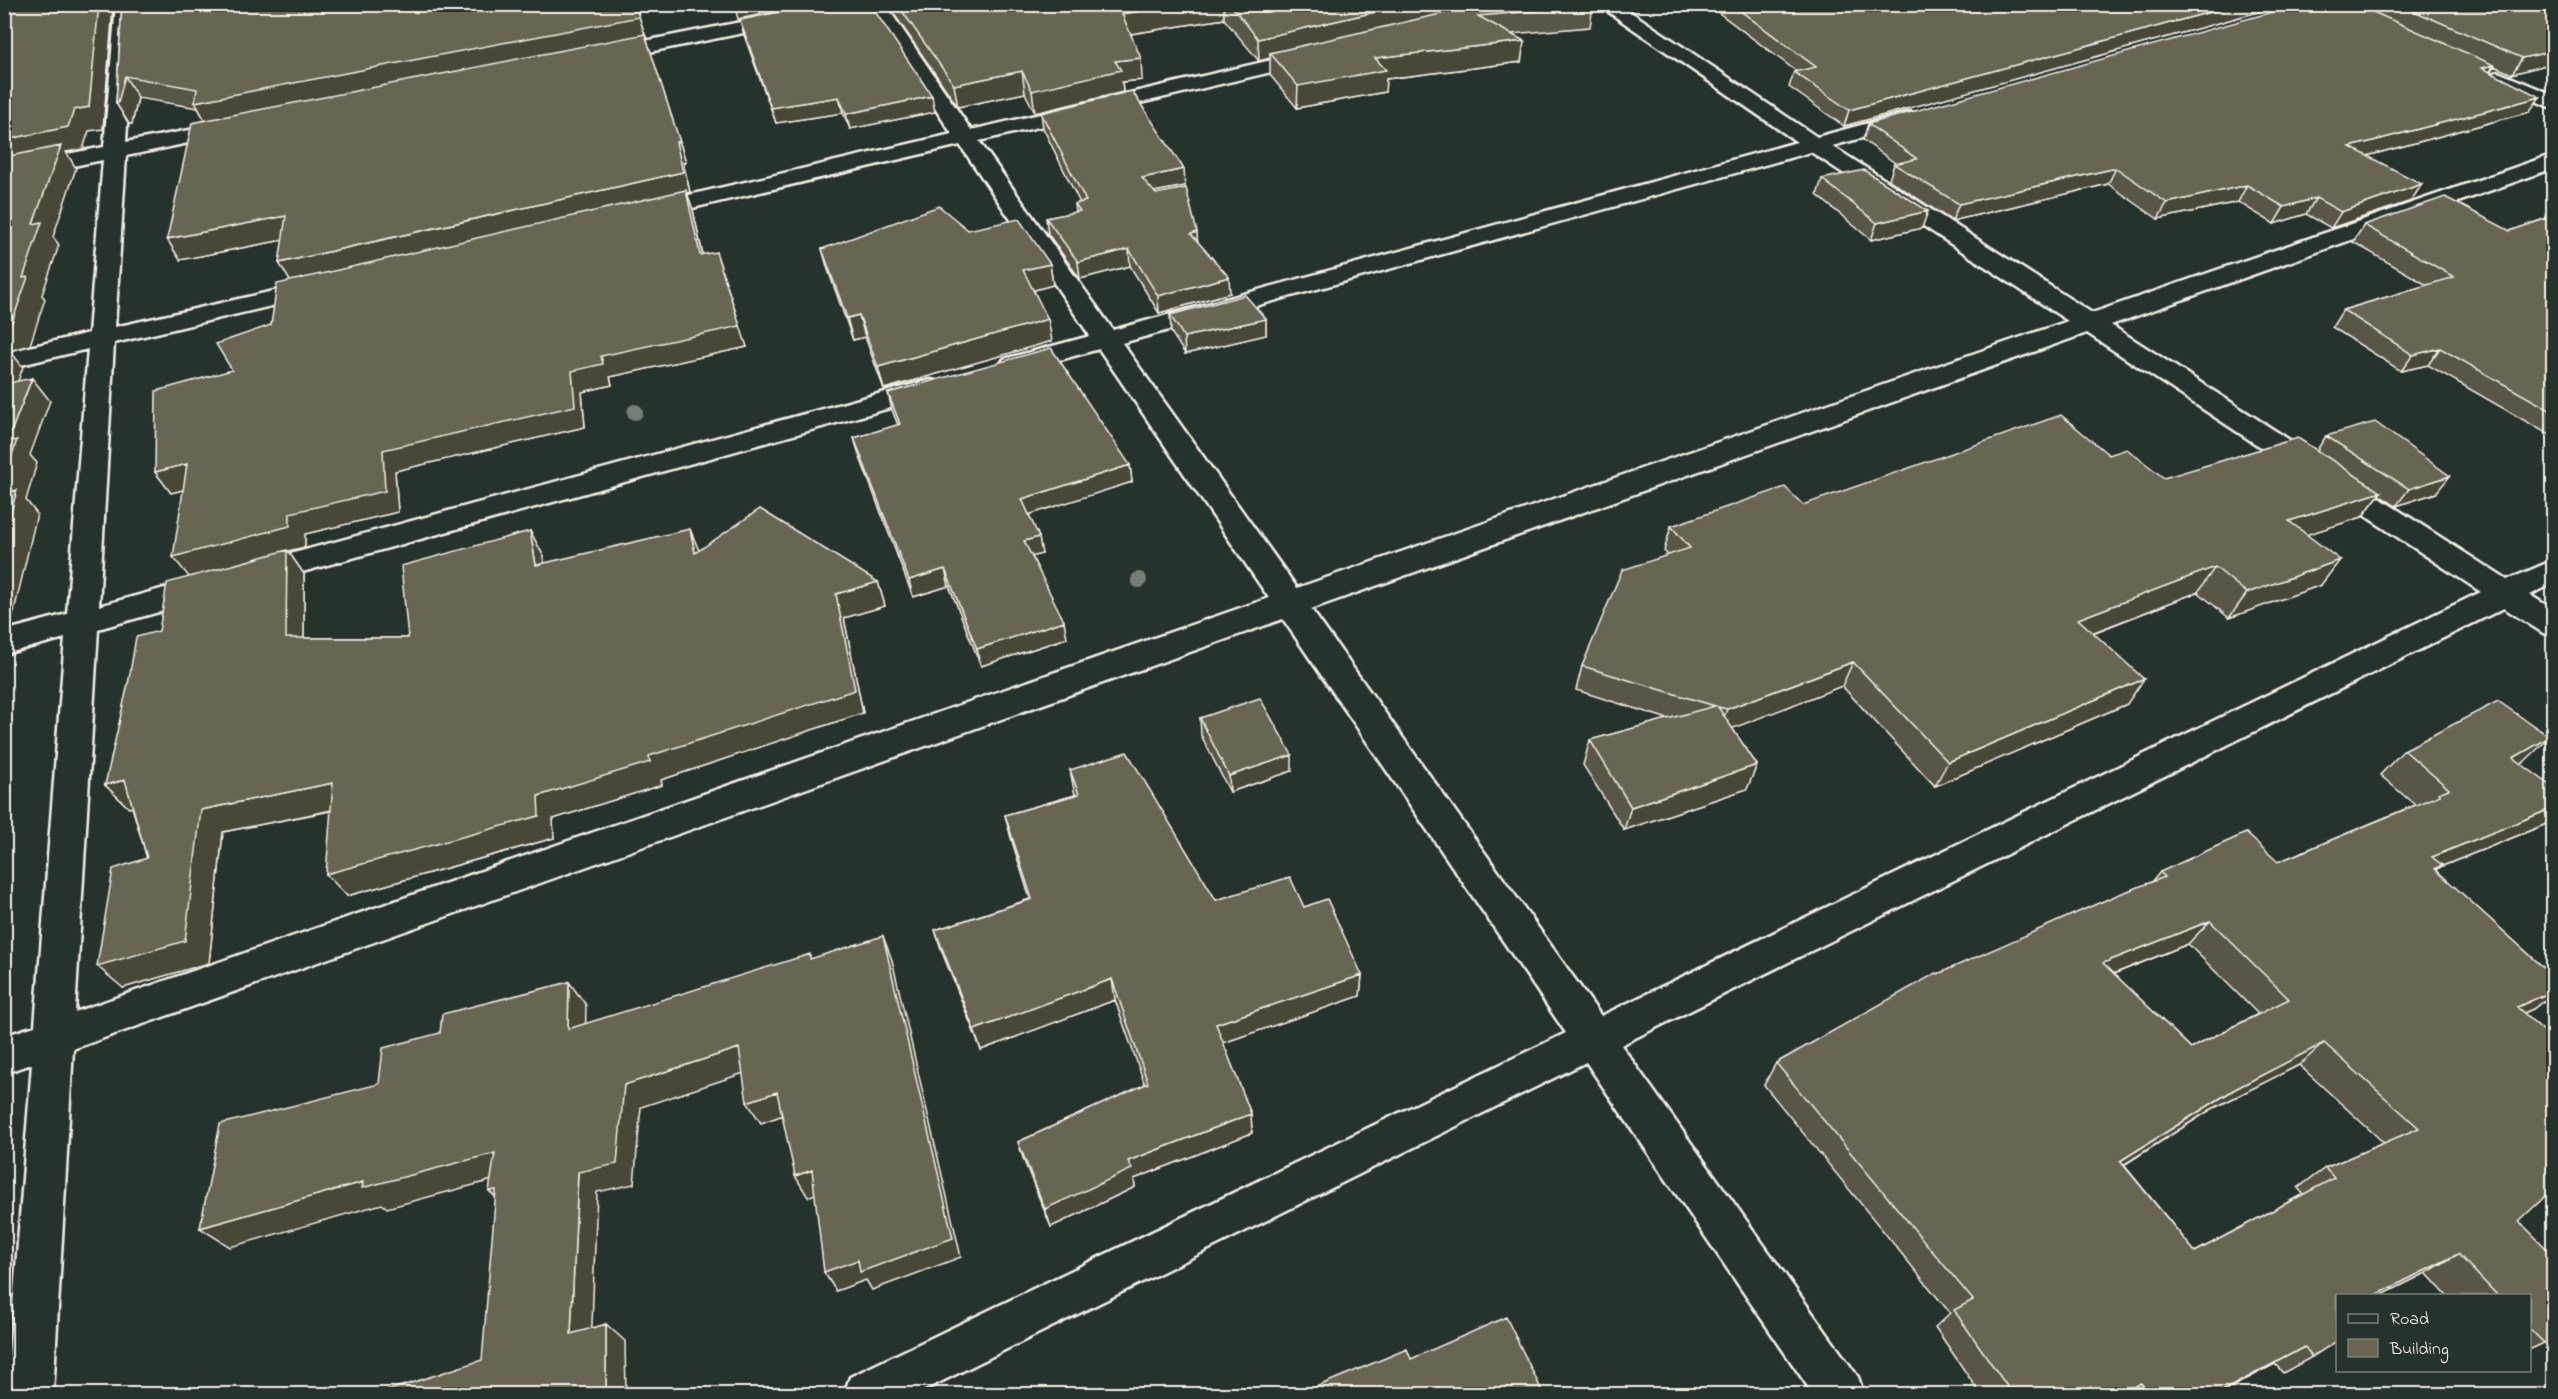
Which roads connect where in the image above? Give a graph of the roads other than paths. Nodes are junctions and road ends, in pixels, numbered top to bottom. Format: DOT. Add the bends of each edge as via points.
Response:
graph roads {
  1 [pos="124,4"];
  2 [pos="874,4"];
  3 [pos="1606,4"];
  4 [pos="801,16"];
  5 [pos="1332,52"];
  6 [pos="580,59"];
  7 [pos="2480,70"];
  8 [pos="2553,103"];
  9 [pos="1937,110"];
  10 [pos="254,124"];
  11 [pos="965,137"];
  12 [pos="1814,144"];
  13 [pos="114,151"];
  14 [pos="2553,160"];
  15 [pos="4,173"];
  16 [pos="631,215"];
  17 [pos="343,282"];
  18 [pos="2092,323"];
  19 [pos="102,338"];
  20 [pos="1106,340"];
  21 [pos="4,360"];
  22 [pos="990,372"];
  23 [pos="955,381"];
  24 [pos="2553,570"];
  25 [pos="2507,593"];
  26 [pos="1290,604"];
  27 [pos="82,622"];
  28 [pos="2553,625"];
  29 [pos="4,643"];
  30 [pos="54,1038"];
  31 [pos="1593,1040"];
  32 [pos="4,1055"];
  33 [pos="29,1395"];
  34 [pos="867,1395"];
  35 [pos="1841,1395"];
  1 -- 13 [label="street"];
  2 -- 11 [label="street"];
  3 -- 12 [label="street"];
  4 -- 6 [label="street"];
  5 -- 11 [label="street"];
  7 -- 8 [label="street"];
  9 -- 12 [label="street"];
  10 -- 13 [label="street"];
  11 -- 16 [label="street"];
  11 -- 20 [label="street"];
  12 -- 18 [label="street"];
  12 -- 20 [label="street"];
  13 -- 15 [label="street"];
  13 -- 19 [label="street"];
  14 -- 18 [label="street"];
  17 -- 19 [label="street"];
  18 -- 25 [label="street"];
  18 -- 26 [label="street"];
  19 -- 21 [label="street"];
  19 -- 27 [label="street"];
  20 -- 22 [label="street"];
  20 -- 26 [label="street"];
  23 -- 27 [label="street"];
  24 -- 25 [label="street"];
  25 -- 28 [label="street"];
  25 -- 31 [label="street"];
  26 -- 30 [label="street"];
  26 -- 31 [label="street"];
  27 -- 29 [label="street"];
  27 -- 30 [label="street"];
  30 -- 32 [label="street"];
  30 -- 33 [label="street"];
  31 -- 34 [label="street"];
  31 -- 35 [label="street"];
}
